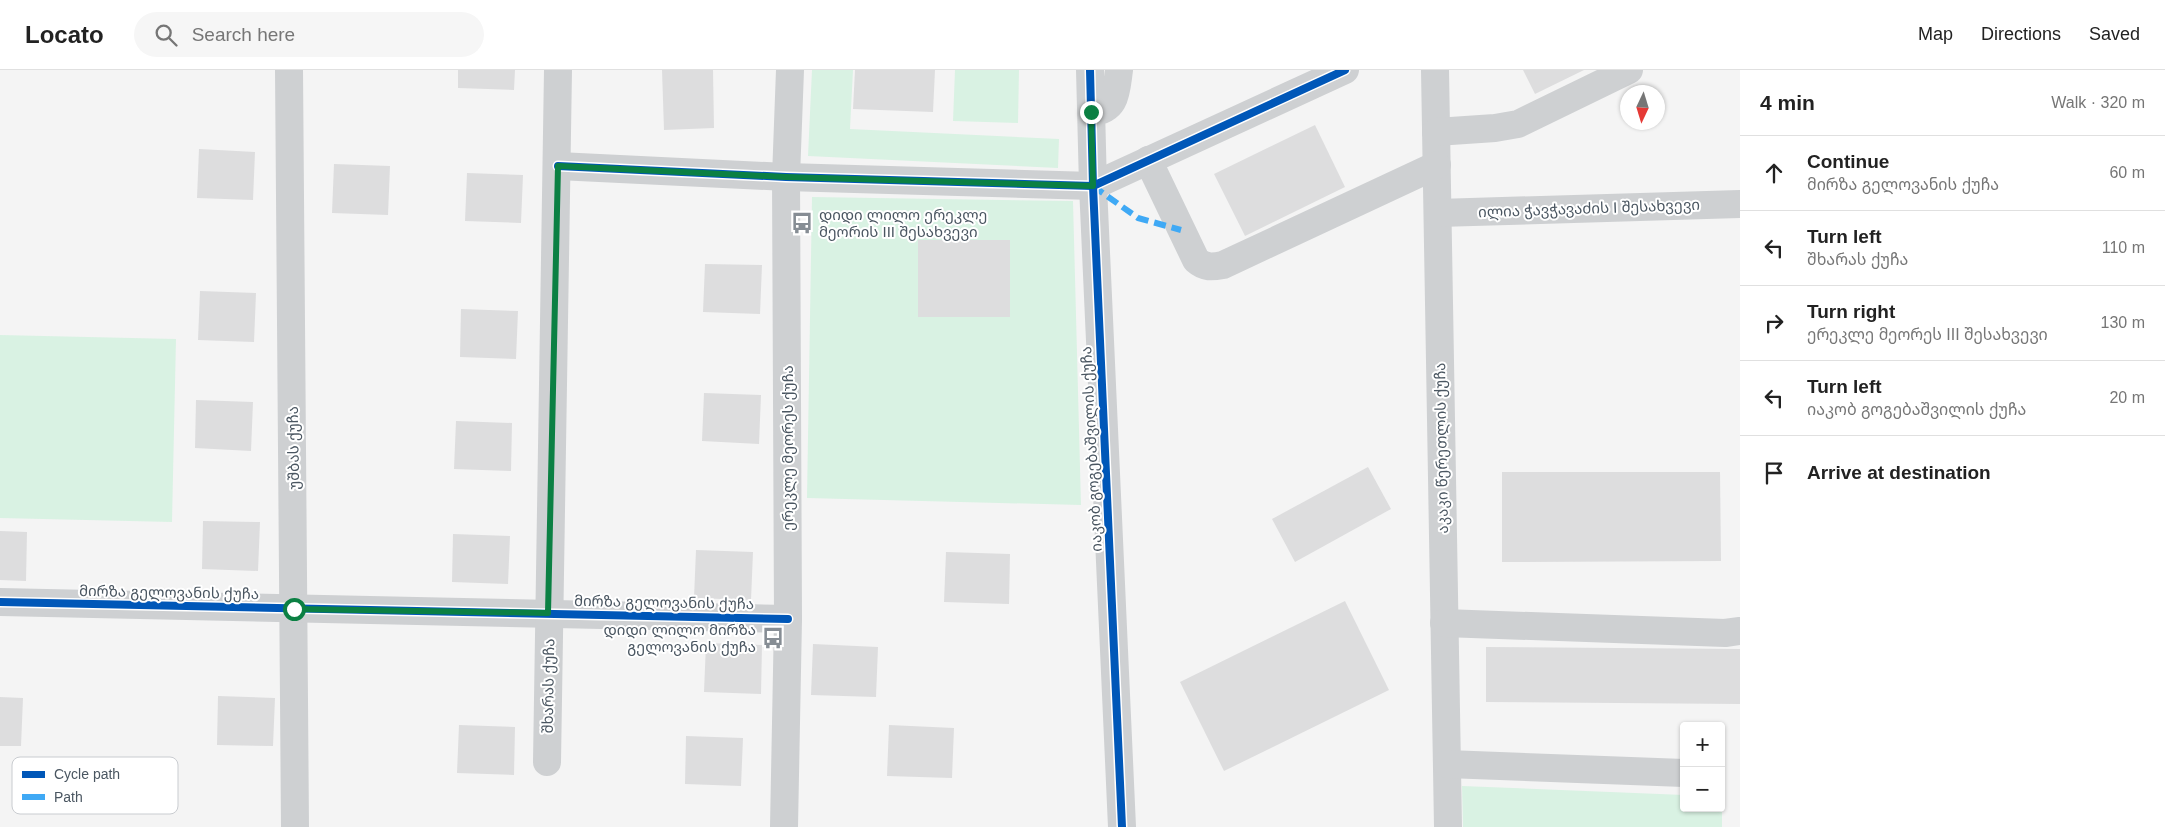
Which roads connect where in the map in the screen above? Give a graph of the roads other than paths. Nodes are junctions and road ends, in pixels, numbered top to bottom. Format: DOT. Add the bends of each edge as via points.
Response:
graph roads {
  1 [pos="289,70"];
  2 [pos="558,70"];
  3 [pos="790,70"];
  4 [pos="1090,70"];
  5 [pos="1119,70"];
  6 [pos="1345,70"];
  7 [pos="1435,70"];
  8 [pos="1629,70"];
  9 [pos="1091,112"];
  10 [pos="1436,132"];
  11 [pos="1148,160"];
  12 [pos="1437,165"];
  13 [pos="558,166"];
  14 [pos="786,177"];
  15 [pos="1093,186"];
  16 [pos="1740,204"];
  17 [pos="1438,213"];
  18 [pos="0,602"];
  19 [pos="294,609"];
  20 [pos="548,613"];
  21 [pos="788,619"];
  22 [pos="1444,623"];
  23 [pos="1740,631"];
  24 [pos="547,762"];
  25 [pos="1446,764"];
  26 [pos="1680,773"];
  27 [pos="295,827"];
  28 [pos="784,827"];
  29 [pos="1122,827"];
  30 [pos="1448,827"];
  1 -- 19 [label="street, უშბას ქუჩა"];
  2 -- 13 [label="street, შხარას ქუჩა"];
  3 -- 14 [label="street, ერეკლე მეორეს ქუჩა"];
  4 -- 9 [label="street, იაკობ გოგებაშვილის ქუჩა"];
  5 -- 9 [label="street" via="1110,106 1102,112"];
  6 -- 11 [label="street"];
  7 -- 10 [label="street, აკაკი წერეთლის ქუჩა"];
  8 -- 10 [label="street" via="1518,124"];
  9 -- 15 [label="street, იაკობ გოგებაშვილის ქუჩა"];
  10 -- 12 [label="street, აკაკი წერეთლის ქუჩა"];
  11 -- 12 [label="street" via="1196,260 1211,267 1223,265"];
  11 -- 15 [label="street"];
  12 -- 17 [label="street, აკაკი წერეთლის ქუჩა"];
  13 -- 14 [label="street"];
  13 -- 20 [label="street, შხარას ქუჩა"];
  14 -- 15 [label="street"];
  14 -- 21 [label="street, ერეკლე მეორეს ქუჩა"];
  15 -- 29 [label="street, იაკობ გოგებაშვილის ქუჩა"];
  16 -- 17 [label="street, ილია ჭავჭავაძის I შესახვევი"];
  17 -- 22 [label="street, აკაკი წერეთლის ქუჩა"];
  18 -- 19 [label="street, მირზა გელოვანის ქუჩა"];
  19 -- 20 [label="street, მირზა გელოვანის ქუჩა"];
  19 -- 27 [label="street, უშბას ქუჩა"];
  20 -- 21 [label="street, მირზა გელოვანის ქუჩა"];
  20 -- 24 [label="street, შხარას ქუჩა"];
  21 -- 28 [label="street, ერეკლე მეორეს ქუჩა"];
  22 -- 23 [label="street"];
  22 -- 25 [label="street, აკაკი წერეთლის ქუჩა"];
  25 -- 26 [label="street"];
  25 -- 30 [label="street, აკაკი წერეთლის ქუჩა"];
}
